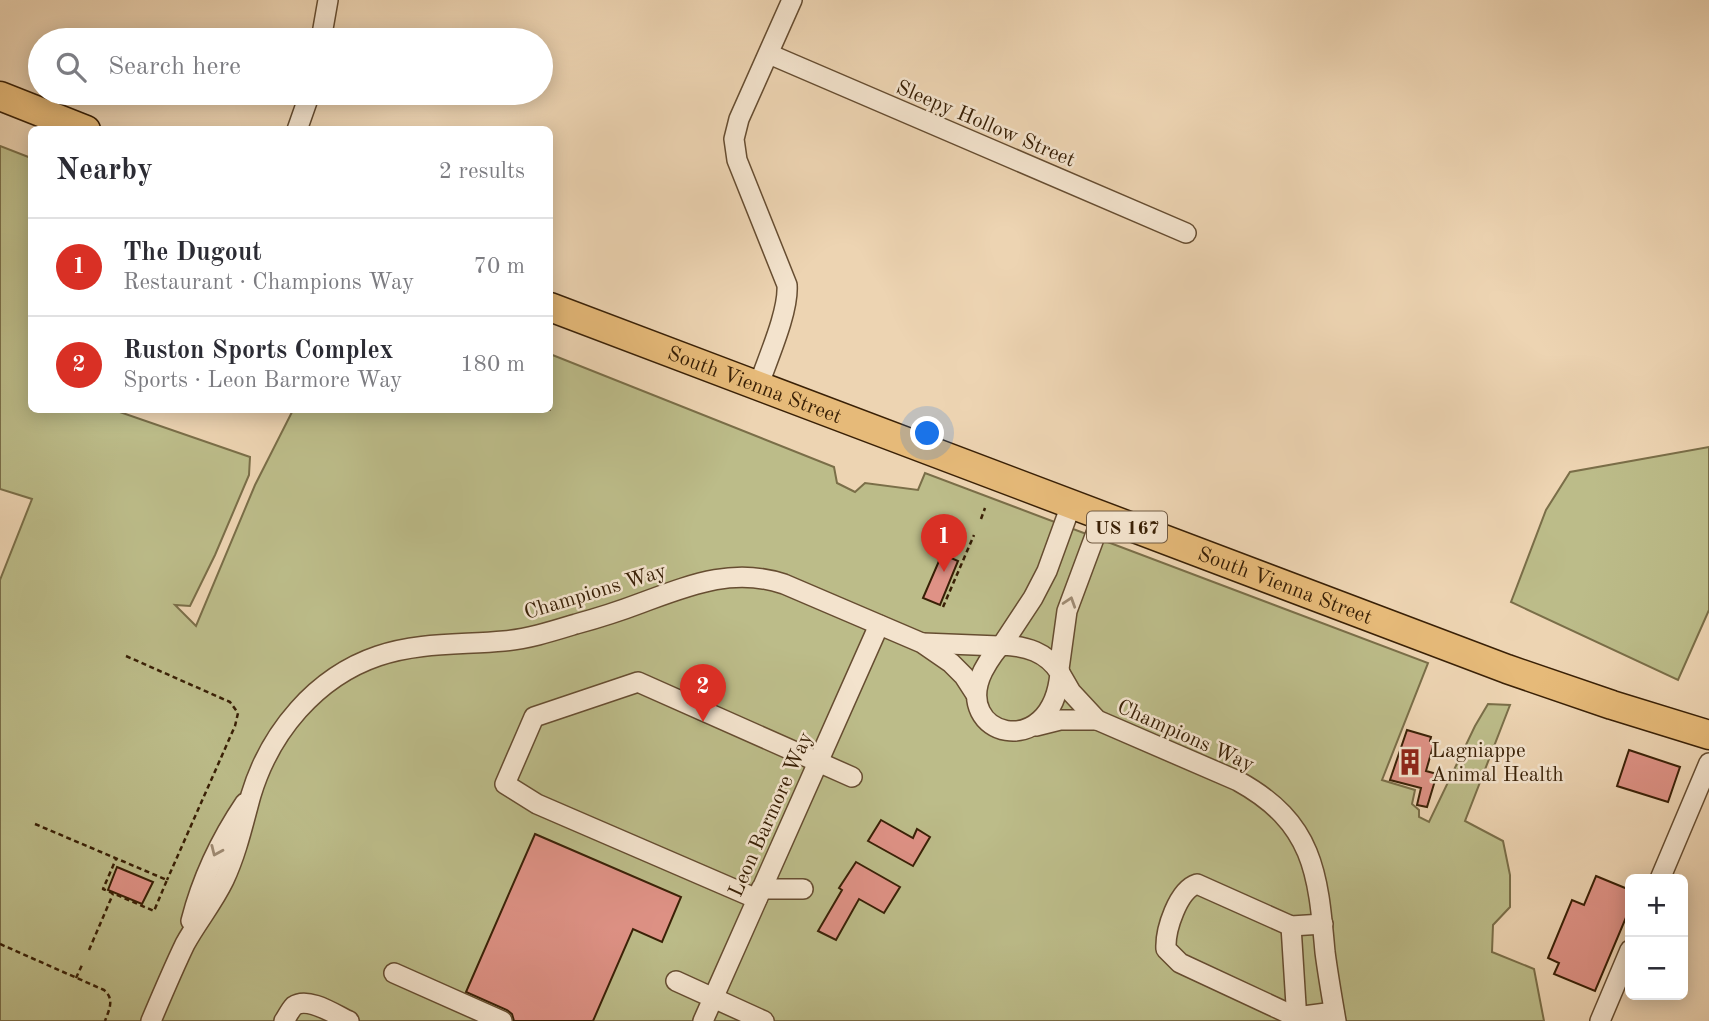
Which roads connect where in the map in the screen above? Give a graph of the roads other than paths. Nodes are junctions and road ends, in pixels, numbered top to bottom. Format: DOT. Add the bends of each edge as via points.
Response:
graph roads {
  1 [pos="328,0"];
  2 [pos="792,0"];
  3 [pos="323,28"];
  4 [pos="769,54"];
  5 [pos="0,96"];
  6 [pos="306,105"];
  7 [pos="76,126"];
  8 [pos="298,126"];
  9 [pos="1186,233"];
  10 [pos="553,308"];
  11 [pos="758,387"];
  12 [pos="1071,505"];
  13 [pos="1102,517"];
  14 [pos="879,625"];
  15 [pos="922,643"];
  16 [pos="1001,646"];
  17 [pos="1060,671"];
  18 [pos="975,693"];
  19 [pos="1097,720"];
  20 [pos="1032,727"];
  21 [pos="1709,735"];
  22 [pos="818,762"];
  23 [pos="1709,763"];
  24 [pos="852,777"];
  25 [pos="1662,874"];
  26 [pos="803,889"];
  27 [pos="759,894"];
  28 [pos="1323,924"];
  29 [pos="1291,926"];
  30 [pos="1625,962"];
  31 [pos="394,973"];
  32 [pos="676,981"];
  33 [pos="713,998"];
  34 [pos="1335,1016"];
  35 [pos="1297,1019"];
  36 [pos="150,1021"];
  37 [pos="285,1021"];
  38 [pos="349,1021"];
  39 [pos="502,1021"];
  40 [pos="703,1021"];
  41 [pos="764,1021"];
  42 [pos="1600,1021"];
  1 -- 3 [label="street"];
  2 -- 4 [label="street"];
  4 -- 9 [label="street, Sleepy Hollow Street"];
  4 -- 11 [label="street" via="734,139 737,160 788,292"];
  5 -- 7 [label="highway"];
  6 -- 8 [label="street"];
  10 -- 11 [label="highway, South Vienna Street / US 167"];
  11 -- 12 [label="highway, South Vienna Street / US 167"];
  12 -- 13 [label="highway, South Vienna Street / US 167"];
  12 -- 16 [label="street" via="1047,571"];
  17 -- 13 [label="street, one-way" via="1067,611"];
  13 -- 21 [label="highway, South Vienna Street / US 167" via="1507,669"];
  14 -- 15 [label="street, Champions Way"];
  14 -- 22 [label="street, Leon Barmore Way"];
  14 -- 36 [label="street, Champions Way" via="775,581 738,576 696,583 555,631 401,649 352,666 308,698 280,734 252,793 238,849 186,942"];
  15 -- 16 [label="street, Champions Way"];
  15 -- 18 [label="street, Champions Way" via="951,663"];
  16 -- 17 [label="street, Champions Way" via="1034,650"];
  16 -- 18 [label="street"];
  17 -- 19 [label="street, Champions Way" via="1071,692"];
  17 -- 20 [label="street" via="1053,706"];
  18 -- 20 [label="street, Champions Way" via="983,716 996,727 1015,731"];
  19 -- 20 [label="street, Champions Way" via="1060,720"];
  19 -- 28 [label="street, Champions Way" via="1238,781 1271,804 1307,848"];
  22 -- 24 [label="street"];
  22 -- 27 [label="street, Leon Barmore Way"];
  22 -- 27 [label="street" via="638,682 534,717 505,784 537,804"];
  23 -- 25 [label="street"];
  26 -- 27 [label="street"];
  27 -- 33 [label="street, Leon Barmore Way"];
  28 -- 29 [label="street"];
  28 -- 34 [label="street, Champions Way"];
  29 -- 35 [label="street"];
  29 -- 35 [label="street" via="1197,884 1185,890 1168,929 1166,949 1180,963"];
  30 -- 42 [label="street"];
  31 -- 39 [label="street"];
  32 -- 33 [label="street"];
  33 -- 40 [label="street, Leon Barmore Way"];
  33 -- 41 [label="street"];
  34 -- 35 [label="street"];
  37 -- 38 [label="street" via="302,1003"];
}
